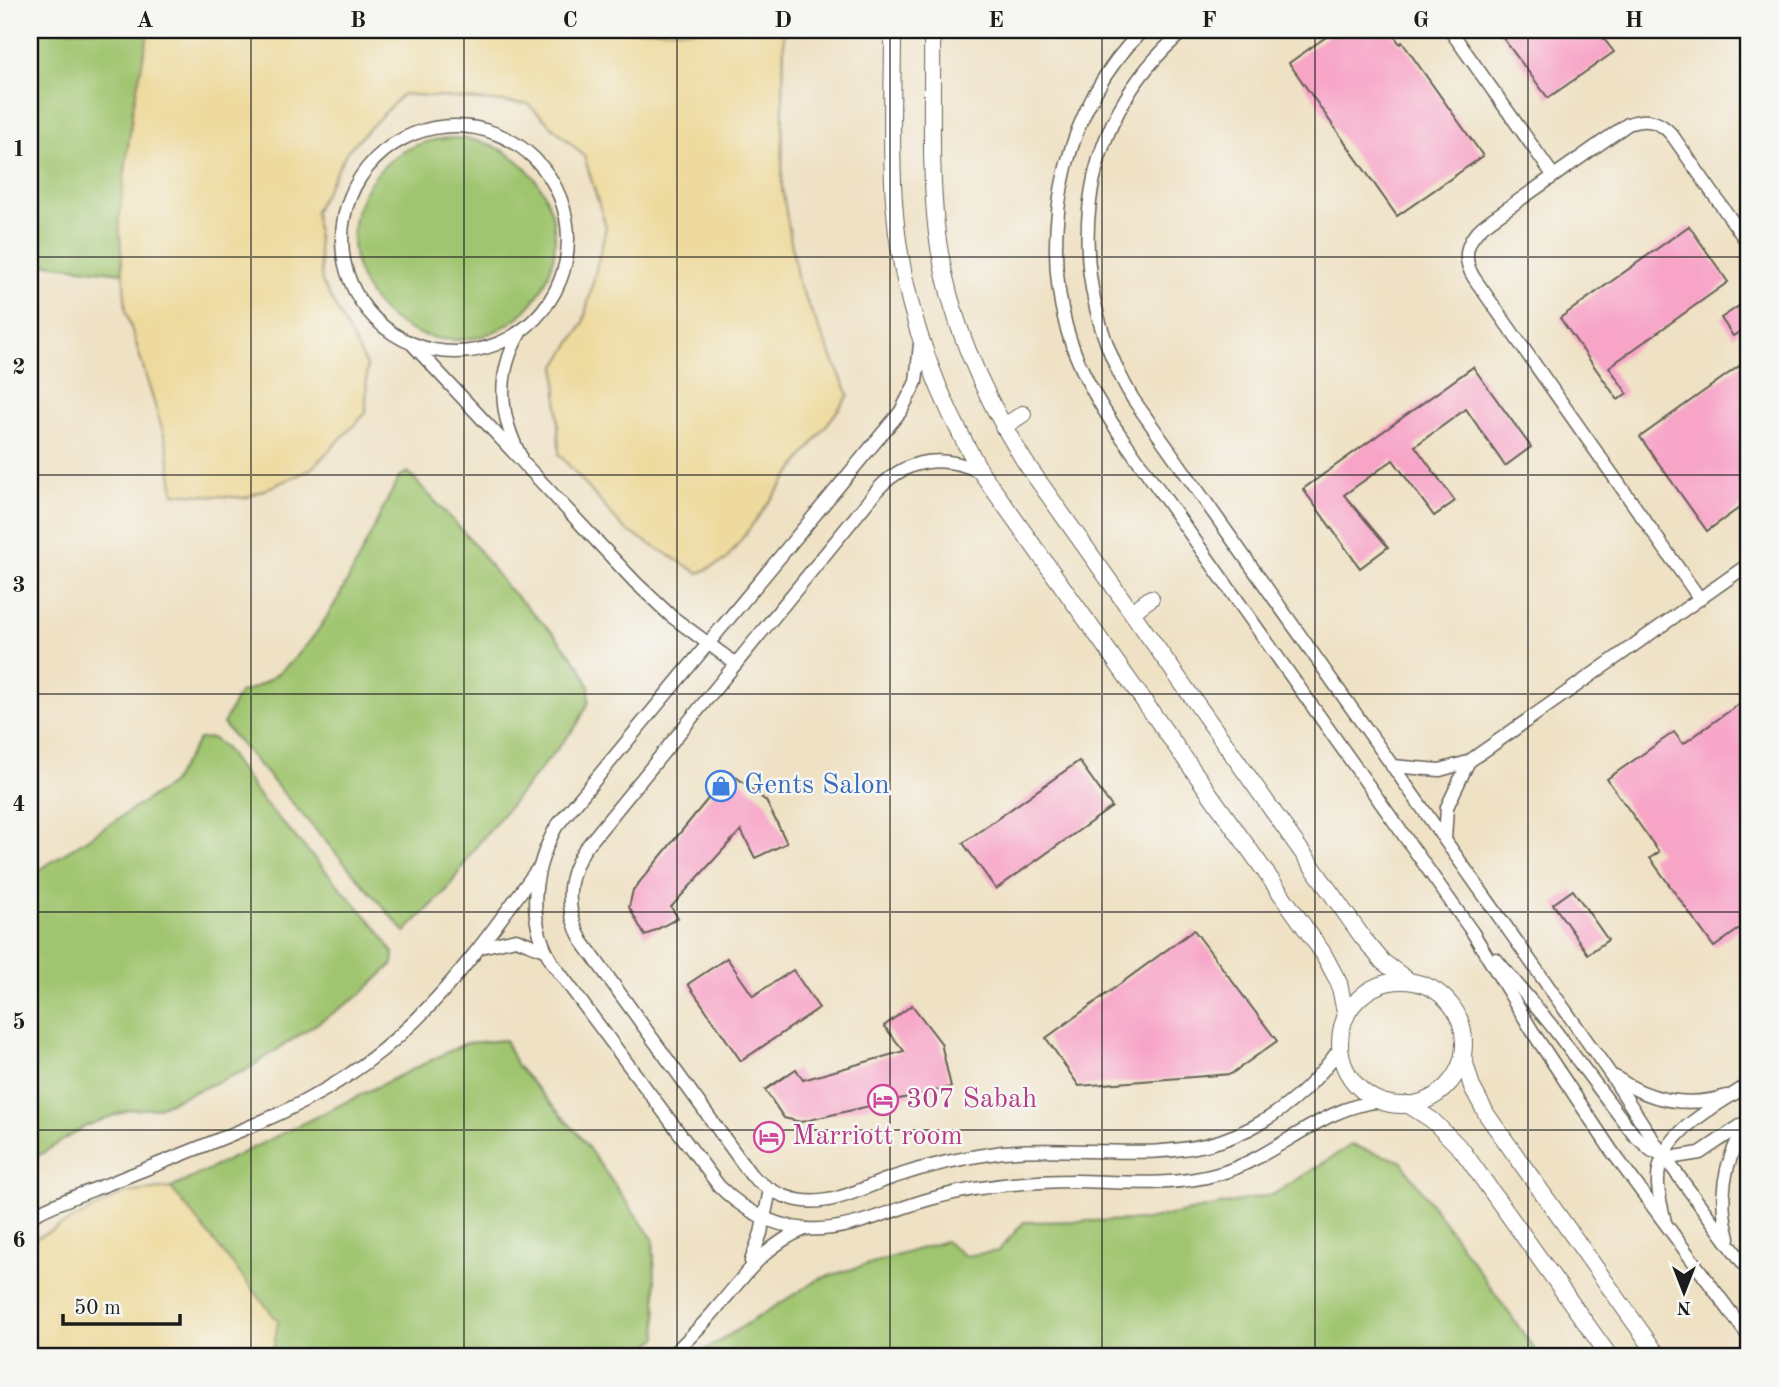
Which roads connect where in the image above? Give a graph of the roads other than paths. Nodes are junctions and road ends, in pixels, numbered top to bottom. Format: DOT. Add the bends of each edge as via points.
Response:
graph roads {
  1 [pos="893,30"];
  2 [pos="932,30"];
  3 [pos="1143,30"];
  4 [pos="1185,30"];
  5 [pos="1450,30"];
  6 [pos="1553,175"];
  7 [pos="1749,245"];
  8 [pos="521,331"];
  9 [pos="920,340"];
  10 [pos="412,344"];
  11 [pos="1023,414"];
  12 [pos="1003,427"];
  13 [pos="529,471"];
  14 [pos="981,472"];
  15 [pos="1749,564"];
  16 [pos="1151,598"];
  17 [pos="1700,599"];
  18 [pos="1132,612"];
  19 [pos="709,644"];
  20 [pos="736,663"];
  21 [pos="1468,762"];
  22 [pos="1392,766"];
  23 [pos="1445,840"];
  24 [pos="538,868"];
  25 [pos="1473,933"];
  26 [pos="481,947"];
  27 [pos="544,950"];
  28 [pos="1409,981"];
  29 [pos="1346,1017"];
  30 [pos="1340,1048"];
  31 [pos="1463,1056"];
  32 [pos="1611,1075"];
  33 [pos="1749,1084"];
  34 [pos="1734,1094"];
  35 [pos="1381,1101"];
  36 [pos="1408,1104"];
  37 [pos="1749,1120"];
  38 [pos="1663,1155"];
  39 [pos="770,1190"];
  40 [pos="30,1217"];
  41 [pos="765,1219"];
  42 [pos="807,1229"];
  43 [pos="1667,1230"];
  44 [pos="1731,1245"];
  45 [pos="1749,1270"];
  46 [pos="745,1274"];
  47 [pos="1749,1337"];
  48 [pos="670,1357"];
  49 [pos="1610,1357"];
  50 [pos="1659,1357"];
  1 -- 9 [label="street" via="894,202"];
  2 -- 12 [label="street" via="934,194 944,275 968,354"];
  3 -- 25 [label="street" via="1101,84 1065,171 1056,255 1066,327 1105,413"];
  4 -- 22 [label="street" via="1137,82 1097,164 1086,225 1095,316 1133,399"];
  5 -- 6 [label="street"];
  6 -- 7 [label="street" via="1629,124 1642,120 1659,124 1672,135"];
  6 -- 17 [label="street" via="1472,235 1468,268"];
  8 -- 10 [label="street" via="479,350 456,352"];
  8 -- 10 [label="street" via="555,293 565,268 567,217 559,192 527,151 505,137 481,128 429,128 382,151 357,181 342,217 344,268 354,293 379,323"];
  8 -- 13 [label="street" via="505,365 502,401 511,436"];
  9 -- 14 [label="street" via="947,408"];
  9 -- 19 [label="street" via="916,382 901,411"];
  10 -- 13 [label="street"];
  11 -- 12 [label="street"];
  12 -- 18 [label="street"];
  13 -- 19 [label="street" via="644,591"];
  14 -- 20 [label="street" via="953,462 923,462 888,479"];
  14 -- 29 [label="street" via="1323,953 1339,984"];
  15 -- 17 [label="street"];
  16 -- 18 [label="street"];
  17 -- 21 [label="street"];
  18 -- 28 [label="street" via="1363,938 1383,962"];
  19 -- 20 [label="street"];
  19 -- 24 [label="street" via="556,827"];
  20 -- 39 [label="street" via="584,850 568,895 574,927 582,941 743,1165"];
  21 -- 22 [label="street" via="1440,770"];
  21 -- 23 [label="street" via="1447,807"];
  22 -- 23 [label="street"];
  23 -- 32 [label="street"];
  24 -- 26 [label="street"];
  24 -- 27 [label="street" via="534,904"];
  25 -- 38 [label="street" via="1551,1025 1634,1135"];
  25 -- 43 [label="street" via="1568,1086"];
  26 -- 27 [label="street" via="516,939"];
  26 -- 40 [label="street" via="409,1029 320,1093"];
  27 -- 41 [label="street" via="719,1186"];
  28 -- 29 [label="street" via="1371,989"];
  28 -- 31 [label="street" via="1448,1001 1462,1027"];
  29 -- 30 [label="street"];
  30 -- 35 [label="street" via="1353,1081"];
  30 -- 39 [label="street" via="1314,1082 1282,1109 1252,1128 1201,1146 1052,1149 971,1157 905,1173 827,1200 796,1200"];
  31 -- 36 [label="street" via="1449,1084 1430,1098"];
  31 -- 50 [label="street" via="1472,1087 1488,1115"];
  32 -- 34 [label="street" via="1637,1091 1667,1100 1701,1102"];
  32 -- 38 [label="street"];
  33 -- 34 [label="street"];
  34 -- 38 [label="street" via="1682,1131"];
  35 -- 36 [label="street"];
  35 -- 42 [label="street" via="1341,1110 1254,1160 1201,1178 1007,1184 931,1199 847,1226"];
  36 -- 49 [label="street" via="1462,1150"];
  37 -- 38 [label="street" via="1700,1153"];
  37 -- 44 [label="street" via="1728,1158 1724,1180 1725,1224"];
  38 -- 43 [label="street" via="1657,1181"];
  38 -- 44 [label="street"];
  39 -- 41 [label="street"];
  41 -- 42 [label="street"];
  41 -- 46 [label="street"];
  42 -- 46 [label="street" via="778,1242"];
  43 -- 47 [label="street"];
  44 -- 45 [label="street"];
  46 -- 48 [label="street"];
}
